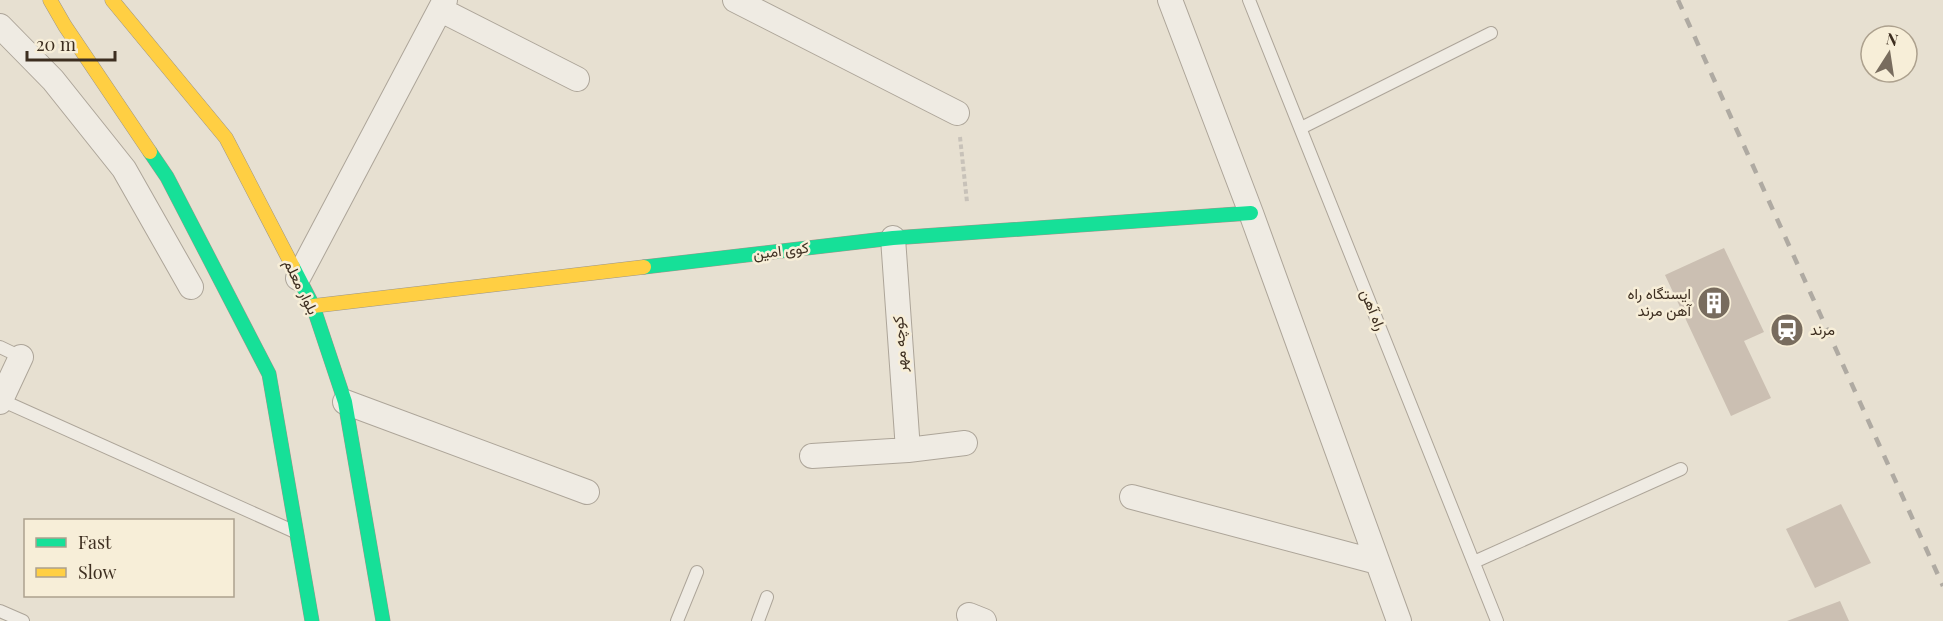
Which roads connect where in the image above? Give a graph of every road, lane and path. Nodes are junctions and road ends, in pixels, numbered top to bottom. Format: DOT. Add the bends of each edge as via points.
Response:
graph roads {
  1 [pos="50,0"];
  2 [pos="112,0"];
  3 [pos="735,0"];
  4 [pos="1170,0"];
  5 [pos="1250,0"];
  6 [pos="443,5"];
  7 [pos="0,26"];
  8 [pos="1491,33"];
  9 [pos="578,79"];
  10 [pos="957,113"];
  11 [pos="1301,128"];
  12 [pos="1251,213"];
  13 [pos="970,233"];
  14 [pos="893,238"];
  15 [pos="298,278"];
  16 [pos="191,287"];
  17 [pos="313,306"];
  18 [pos="10,352"];
  19 [pos="0,401"];
  20 [pos="345,402"];
  21 [pos="965,443"];
  22 [pos="908,450"];
  23 [pos="812,456"];
  24 [pos="1681,469"];
  25 [pos="587,492"];
  26 [pos="1132,497"];
  27 [pos="297,533"];
  28 [pos="1377,562"];
  29 [pos="1474,562"];
  30 [pos="697,572"];
  31 [pos="767,597"];
  32 [pos="0,611"];
  33 [pos="23,621"];
  34 [pos="312,621"];
  35 [pos="383,621"];
  36 [pos="677,621"];
  37 [pos="758,621"];
  38 [pos="1399,621"];
  39 [pos="1497,621"];
  1 -- 27 [label="main road" via="168,177 269,374"];
  2 -- 15 [label="main road, بلوار معلم" via="226,138"];
  3 -- 10 [label="street"];
  4 -- 12 [label="street"];
  5 -- 11 [label="lane, راه آهن"];
  6 -- 9 [label="street"];
  6 -- 15 [label="street"];
  7 -- 16 [label="street" via="53,80 124,169"];
  8 -- 11 [label="lane"];
  10 -- 13 [label="path"];
  11 -- 29 [label="lane, راه آهن"];
  12 -- 13 [label="main road, کوی امین"];
  12 -- 28 [label="street"];
  13 -- 14 [label="main road, کوی امین"];
  14 -- 17 [label="main road, کوی امین"];
  14 -- 22 [label="street, کوچه مهر"];
  15 -- 17 [label="main road, بلوار معلم"];
  17 -- 20 [label="main road, بلوار معلم"];
  18 -- 19 [label="street"];
  19 -- 27 [label="lane"];
  20 -- 25 [label="street"];
  20 -- 35 [label="main road, بلوار معلم"];
  21 -- 22 [label="street"];
  22 -- 23 [label="street"];
  24 -- 29 [label="lane"];
  26 -- 28 [label="street"];
  27 -- 34 [label="main road"];
  28 -- 38 [label="street"];
  29 -- 39 [label="lane, راه آهن"];
  30 -- 36 [label="lane"];
  31 -- 37 [label="lane"];
  32 -- 33 [label="lane"];
}
